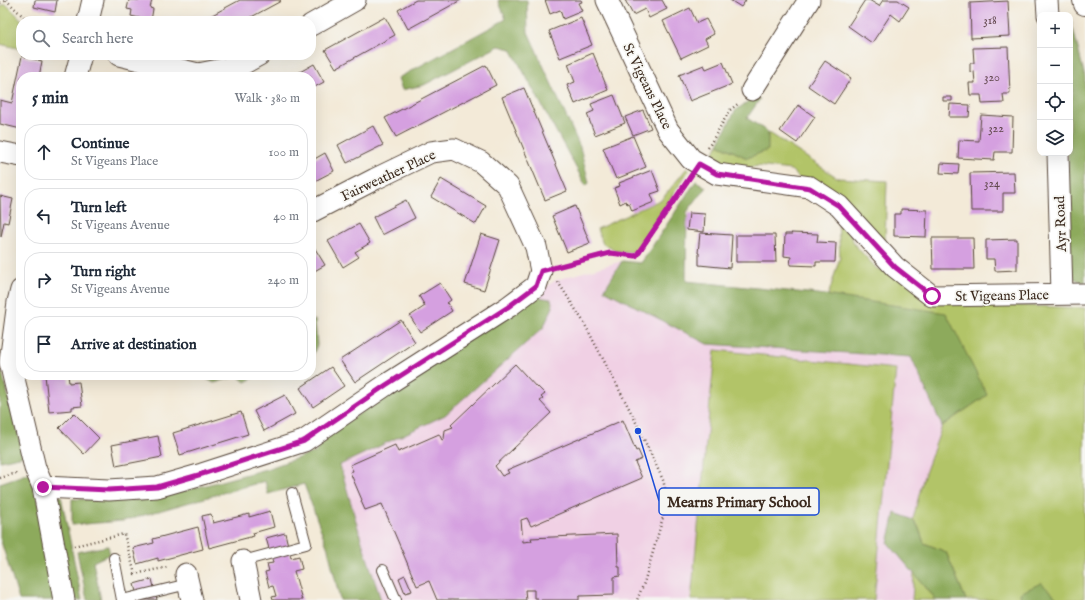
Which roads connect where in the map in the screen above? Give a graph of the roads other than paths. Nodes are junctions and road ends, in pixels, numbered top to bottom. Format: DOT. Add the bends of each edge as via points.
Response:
graph roads {
  1 [pos="93,0"];
  2 [pos="355,0"];
  3 [pos="607,0"];
  4 [pos="809,0"];
  5 [pos="1047,0"];
  6 [pos="1084,0"];
  7 [pos="1085,4"];
  8 [pos="1048,12"];
  9 [pos="89,16"];
  10 [pos="316,22"];
  11 [pos="79,60"];
  12 [pos="140,60"];
  13 [pos="250,60"];
  14 [pos="76,72"];
  15 [pos="190,72"];
  16 [pos="208,72"];
  17 [pos="752,90"];
  18 [pos="0,152"];
  19 [pos="16,155"];
  20 [pos="1058,156"];
  21 [pos="316,209"];
  22 [pos="1062,294"];
  23 [pos="1085,294"];
  24 [pos="16,317"];
  25 [pos="43,487"];
  26 [pos="292,493"];
  27 [pos="114,558"];
  28 [pos="243,561"];
  29 [pos="383,570"];
  30 [pos="189,586"];
  31 [pos="64,600"];
  32 [pos="250,600"];
  33 [pos="396,600"];
  1 -- 9 [label="street"];
  2 -- 10 [label="street"];
  3 -- 22 [label="street, St Vigeans Place" via="668,130 691,159 717,174 810,188 839,206 895,267 932,296"];
  4 -- 17 [label="street"];
  5 -- 8 [label="street"];
  6 -- 7 [label="main road"];
  11 -- 14 [label="street"];
  12 -- 15 [label="street"];
  13 -- 16 [label="street" via="239,66"];
  18 -- 19 [label="street"];
  20 -- 22 [label="street, Ayr Road"];
  21 -- 25 [label="street, Fairweather Place" via="431,152 454,148 481,162 508,186 545,270 536,286 508,307 304,441 157,487 109,490"];
  22 -- 23 [label="street, St Vigeans Place"];
  24 -- 25 [label="street" via="10,362 35,468"];
  25 -- 31 [label="street"];
  26 -- 28 [label="lane" via="306,544"];
  27 -- 30 [label="lane" via="122,600"];
  28 -- 32 [label="street"];
  29 -- 33 [label="lane"];
}
